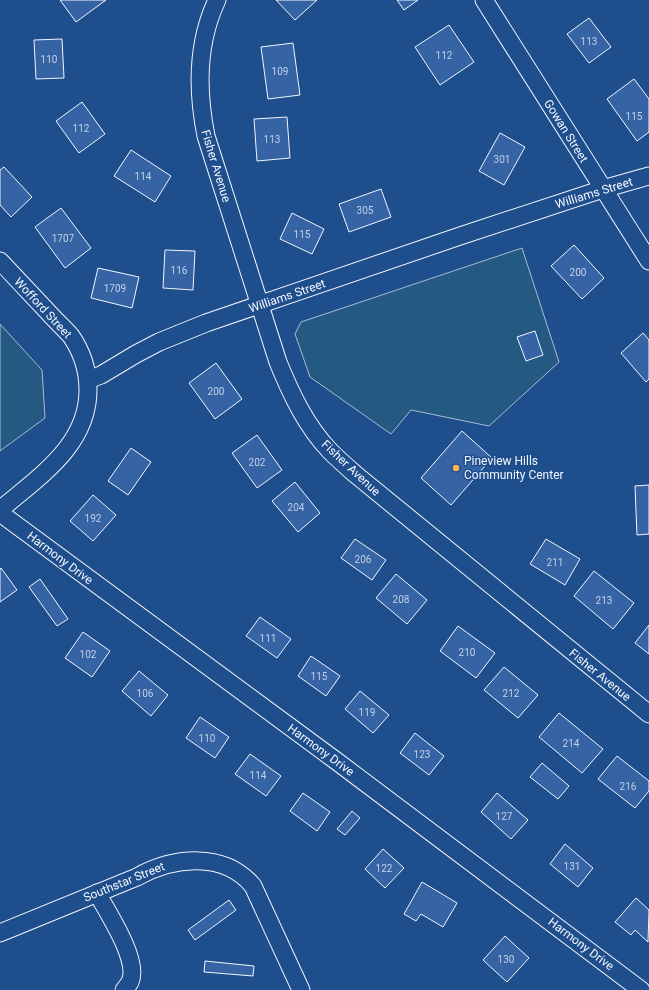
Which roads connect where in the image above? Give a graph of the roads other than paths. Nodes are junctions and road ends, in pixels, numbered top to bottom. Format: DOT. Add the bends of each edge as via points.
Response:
graph roads {
  1 [pos="217,0"];
  2 [pos="484,0"];
  3 [pos="649,176"];
  4 [pos="603,189"];
  5 [pos="649,261"];
  6 [pos="0,262"];
  7 [pos="260,305"];
  8 [pos="88,380"];
  9 [pos="0,510"];
  10 [pos="0,513"];
  11 [pos="649,714"];
  12 [pos="97,893"];
  13 [pos="0,933"];
  14 [pos="124,990"];
  15 [pos="301,990"];
  16 [pos="641,990"];
  1 -- 7 [label="street, Fisher Avenue" via="205,39 200,68 202,116 206,136"];
  2 -- 4 [label="street, Gowan Street"];
  3 -- 4 [label="street, Williams Street"];
  4 -- 5 [label="street, Gowan Street"];
  4 -- 7 [label="street, Williams Street"];
  6 -- 8 [label="street, Wofford Street" via="71,336 83,360"];
  7 -- 8 [label="street, Williams Street" via="159,342"];
  7 -- 11 [label="street, Fisher Avenue" via="291,394 308,424 330,451"];
  8 -- 9 [label="street" via="88,403 83,423 74,441 45,471"];
  10 -- 16 [label="street, Harmony Drive"];
  12 -- 13 [label="street, Southstar Street"];
  12 -- 14 [label="street" via="127,949 132,968 130,982"];
  12 -- 15 [label="street, Southstar Street" via="149,870 178,862 210,862 232,869 253,886"];
}
